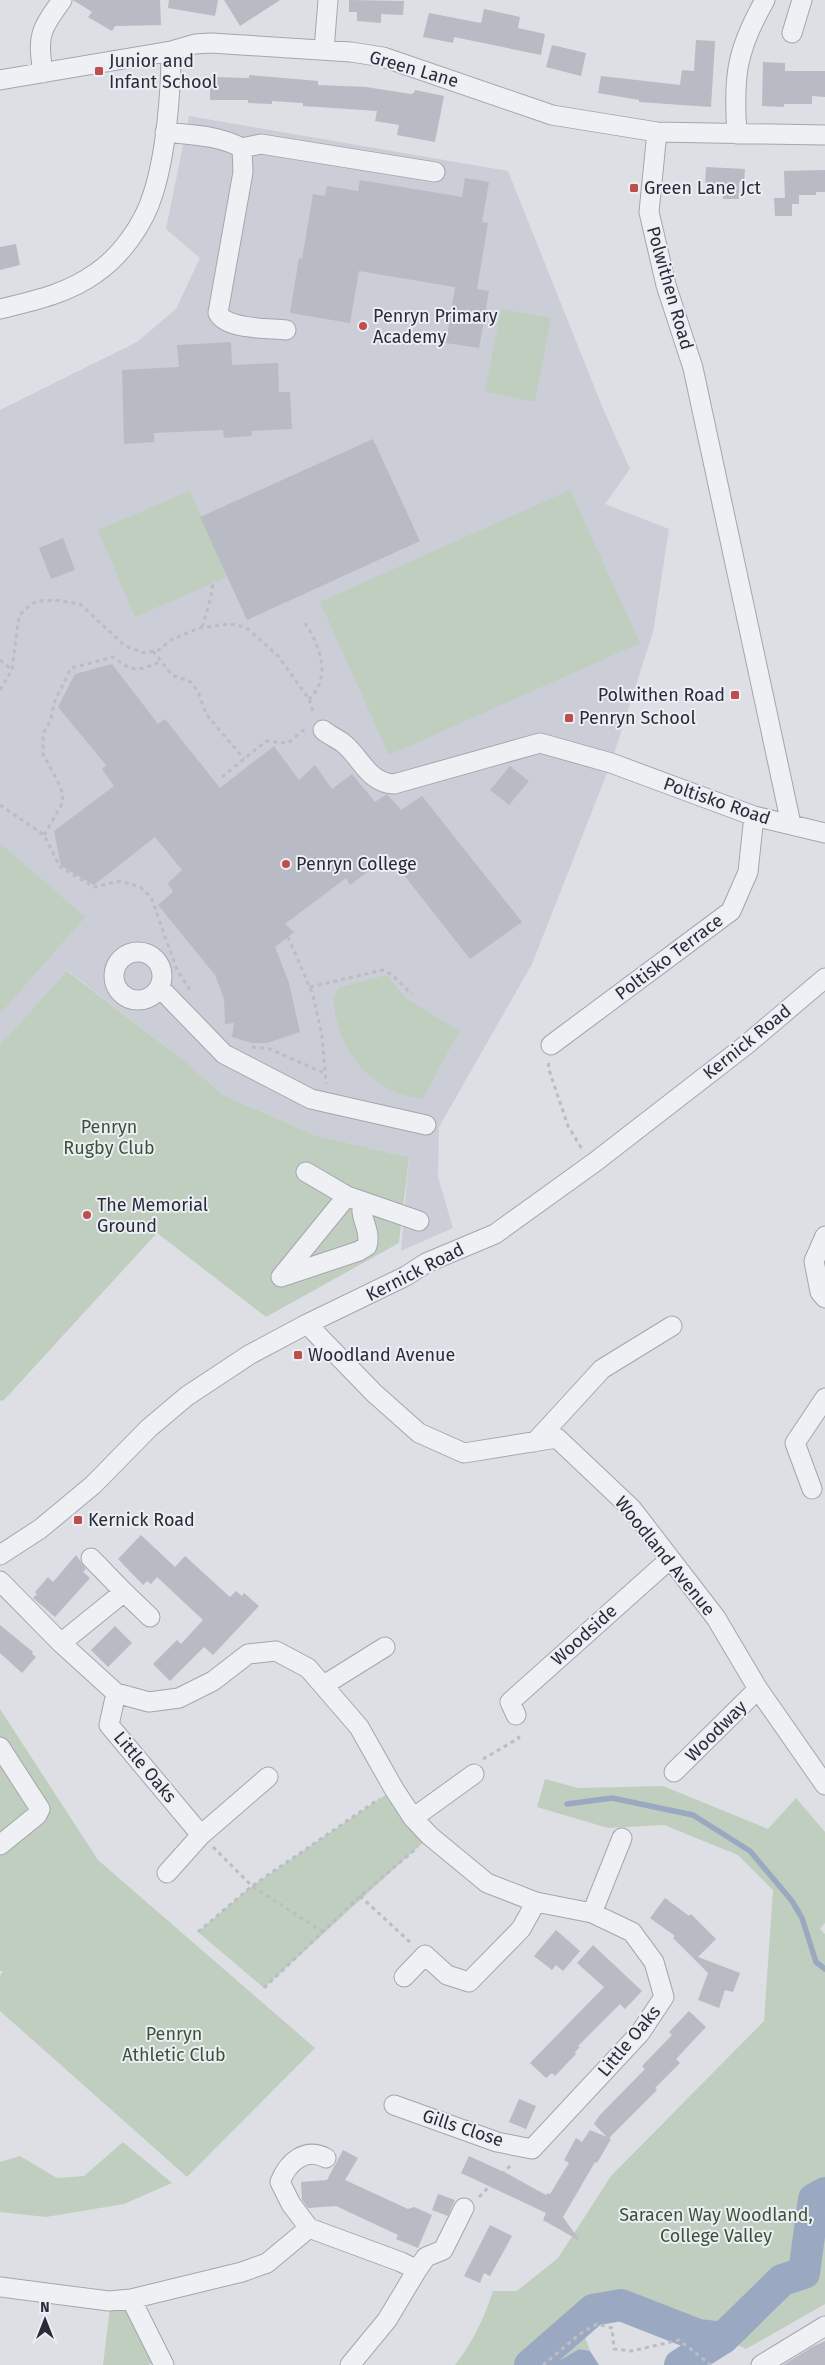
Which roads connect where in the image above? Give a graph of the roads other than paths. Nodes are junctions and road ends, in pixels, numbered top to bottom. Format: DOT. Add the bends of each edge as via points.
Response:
graph roads {
  1 [pos="62,0"];
  2 [pos="328,0"];
  3 [pos="765,0"];
  4 [pos="802,0"];
  5 [pos="792,33"];
  6 [pos="324,50"];
  7 [pos="170,51"];
  8 [pos="43,73"];
  9 [pos="0,80"];
  10 [pos="165,132"];
  11 [pos="658,132"];
  12 [pos="737,134"];
  13 [pos="825,135"];
  14 [pos="242,148"];
  15 [pos="435,172"];
  16 [pos="0,309"];
  17 [pos="286,330"];
  18 [pos="317,728"];
  19 [pos="754,816"];
  20 [pos="791,824"];
  21 [pos="825,833"];
  22 [pos="825,978"];
  23 [pos="160,988"];
  24 [pos="551,1044"];
  25 [pos="426,1125"];
  26 [pos="306,1172"];
  27 [pos="355,1199"];
  28 [pos="419,1221"];
  29 [pos="825,1236"];
  30 [pos="825,1298"];
  31 [pos="306,1324"];
  32 [pos="672,1326"];
  33 [pos="825,1398"];
  34 [pos="535,1442"];
  35 [pos="812,1488"];
  36 [pos="0,1555"];
  37 [pos="92,1558"];
  38 [pos="670,1559"];
  39 [pos="0,1581"];
  40 [pos="124,1592"];
  41 [pos="150,1617"];
  42 [pos="61,1643"];
  43 [pos="385,1647"];
  44 [pos="324,1685"];
  45 [pos="758,1689"];
  46 [pos="116,1693"];
  47 [pos="516,1715"];
  48 [pos="0,1747"];
  49 [pos="674,1772"];
  50 [pos="474,1774"];
  51 [pos="268,1777"];
  52 [pos="825,1785"];
  53 [pos="413,1818"];
  54 [pos="200,1835"];
  55 [pos="622,1838"];
  56 [pos="0,1845"];
  57 [pos="167,1873"];
  58 [pos="536,1902"];
  59 [pos="592,1913"];
  60 [pos="404,1977"];
  61 [pos="394,2105"];
  62 [pos="532,2148"];
  63 [pos="326,2158"];
  64 [pos="464,2208"];
  65 [pos="309,2228"];
  66 [pos="417,2270"];
  67 [pos="0,2287"];
  68 [pos="131,2299"];
  69 [pos="825,2326"];
  70 [pos="164,2365"];
  71 [pos="350,2365"];
  72 [pos="761,2365"];
  1 -- 8 [label="street" via="40,32"];
  2 -- 6 [label="street"];
  3 -- 12 [label="street" via="750,27 740,56 734,95"];
  4 -- 5 [label="street"];
  6 -- 7 [label="street, Green Lane" via="211,43"];
  6 -- 11 [label="street, Green Lane" via="384,57 552,115"];
  7 -- 8 [label="street, Green Lane"];
  7 -- 10 [label="street"];
  8 -- 9 [label="street, Green Lane"];
  10 -- 14 [label="street" via="215,137"];
  10 -- 16 [label="street" via="153,195 141,221 117,254 96,274 55,295"];
  11 -- 12 [label="street, Green Lane"];
  11 -- 20 [label="street, Polwithen Road" via="649,212 666,285 693,368"];
  12 -- 13 [label="street, Green Lane"];
  14 -- 15 [label="street" via="261,144"];
  14 -- 17 [label="street" via="243,172 218,313 221,318 240,326"];
  18 -- 19 [label="street, Poltisko Road" via="342,742 372,776 385,784 540,742"];
  19 -- 20 [label="street, Poltisko Road"];
  19 -- 24 [label="street, Poltisko Terrace" via="748,872 732,910"];
  20 -- 21 [label="street, Poltisko Road"];
  22 -- 31 [label="street, Kernick Road" via="592,1165 495,1234 434,1259"];
  23 -- 25 [label="street" via="224,1054 311,1099"];
  26 -- 27 [label="street"];
  27 -- 27 [label="street" via="281,1277 367,1246 369,1238"];
  27 -- 28 [label="street"];
  29 -- 30 [label="street" via="814,1261 820,1292"];
  31 -- 34 [label="street, Woodland Avenue" via="419,1433 464,1453"];
  31 -- 36 [label="street, Kernick Road" via="249,1355 186,1396 93,1485 40,1529"];
  32 -- 34 [label="street" via="602,1369"];
  33 -- 35 [label="street" via="795,1443"];
  34 -- 38 [label="street, Woodland Avenue" via="557,1438 632,1510"];
  37 -- 40 [label="street"];
  38 -- 45 [label="street, Woodland Avenue" via="716,1618"];
  38 -- 47 [label="street, Woodside" via="510,1702"];
  39 -- 42 [label="street, Little Oaks"];
  40 -- 41 [label="street"];
  40 -- 42 [label="street"];
  42 -- 46 [label="street, Little Oaks"];
  43 -- 44 [label="street"];
  44 -- 46 [label="street, Little Oaks" via="308,1668 276,1651 248,1654 213,1680 179,1698 149,1702"];
  44 -- 53 [label="street, Little Oaks" via="359,1727"];
  45 -- 49 [label="street, Woodway"];
  45 -- 52 [label="street, Woodland Avenue"];
  46 -- 54 [label="street, Little Oaks" via="109,1725"];
  48 -- 56 [label="street" via="40,1809"];
  50 -- 53 [label="street"];
  51 -- 54 [label="street"];
  53 -- 58 [label="street, Little Oaks" via="488,1883"];
  54 -- 57 [label="street"];
  55 -- 59 [label="street"];
  58 -- 59 [label="street, Little Oaks"];
  58 -- 60 [label="street" via="522,1929 469,1982 448,1975 425,1955"];
  59 -- 62 [label="street, Little Oaks" via="632,1932 654,1962 664,1998 640,2033"];
  61 -- 62 [label="street, Gills Close" via="497,2142"];
  63 -- 65 [label="street" via="316,2153 290,2162 280,2182 290,2204"];
  64 -- 66 [label="street" via="443,2250 426,2257"];
  65 -- 66 [label="street"];
  65 -- 68 [label="street" via="267,2263"];
  66 -- 71 [label="street" via="387,2320"];
  67 -- 68 [label="street" via="109,2301"];
  68 -- 70 [label="street"];
  69 -- 72 [label="street"];
}
